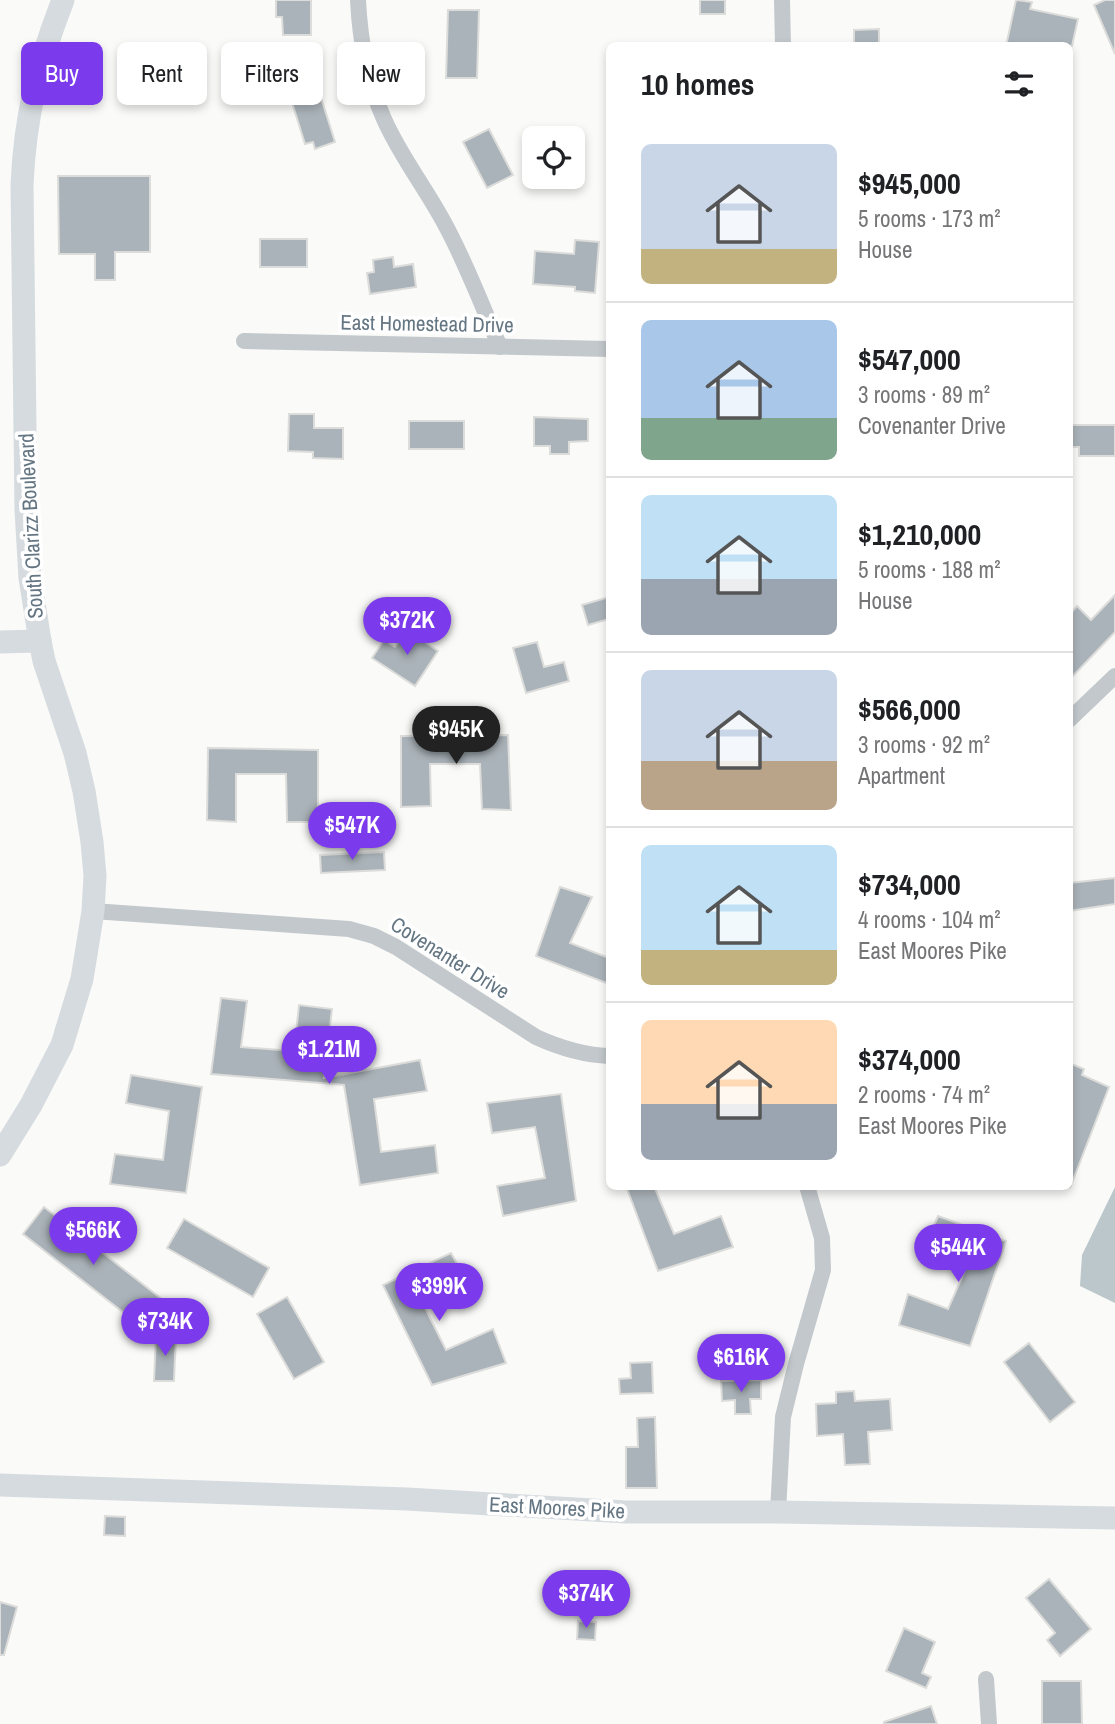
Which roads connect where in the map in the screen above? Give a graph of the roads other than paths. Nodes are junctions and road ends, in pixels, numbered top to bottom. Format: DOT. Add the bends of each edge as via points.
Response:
graph roads {
  1 [pos="63,0"];
  2 [pos="358,0"];
  3 [pos="782,0"];
  4 [pos="783,42"];
  5 [pos="244,341"];
  6 [pos="500,347"];
  7 [pos="606,349"];
  8 [pos="40,641"];
  9 [pos="0,642"];
  10 [pos="1115,676"];
  11 [pos="1073,716"];
  12 [pos="93,911"];
  13 [pos="606,1056"];
  14 [pos="0,1155"];
  15 [pos="808,1190"];
  16 [pos="0,1485"];
  17 [pos="778,1512"];
  18 [pos="1115,1518"];
  19 [pos="986,1679"];
  20 [pos="989,1724"];
  1 -- 8 [label="street, South Clarizz Boulevard" via="29,110 22,185 26,510"];
  2 -- 6 [label="street" via="366,67 385,121 448,229"];
  3 -- 4 [label="street"];
  5 -- 6 [label="street, East Homestead Drive"];
  6 -- 7 [label="street, East Homestead Drive"];
  8 -- 9 [label="street"];
  8 -- 12 [label="street, South Clarizz Boulevard" via="85,792 92,842"];
  10 -- 11 [label="street"];
  12 -- 13 [label="street, Covenanter Drive" via="349,929 374,936 536,1037 574,1052"];
  12 -- 14 [label="street, South Clarizz Boulevard" via="82,979 62,1045"];
  15 -- 17 [label="street" via="822,1238 823,1270 783,1417"];
  16 -- 17 [label="street, East Moores Pike" via="407,1499 626,1512"];
  17 -- 18 [label="street, East Moores Pike"];
  19 -- 20 [label="street"];
}
